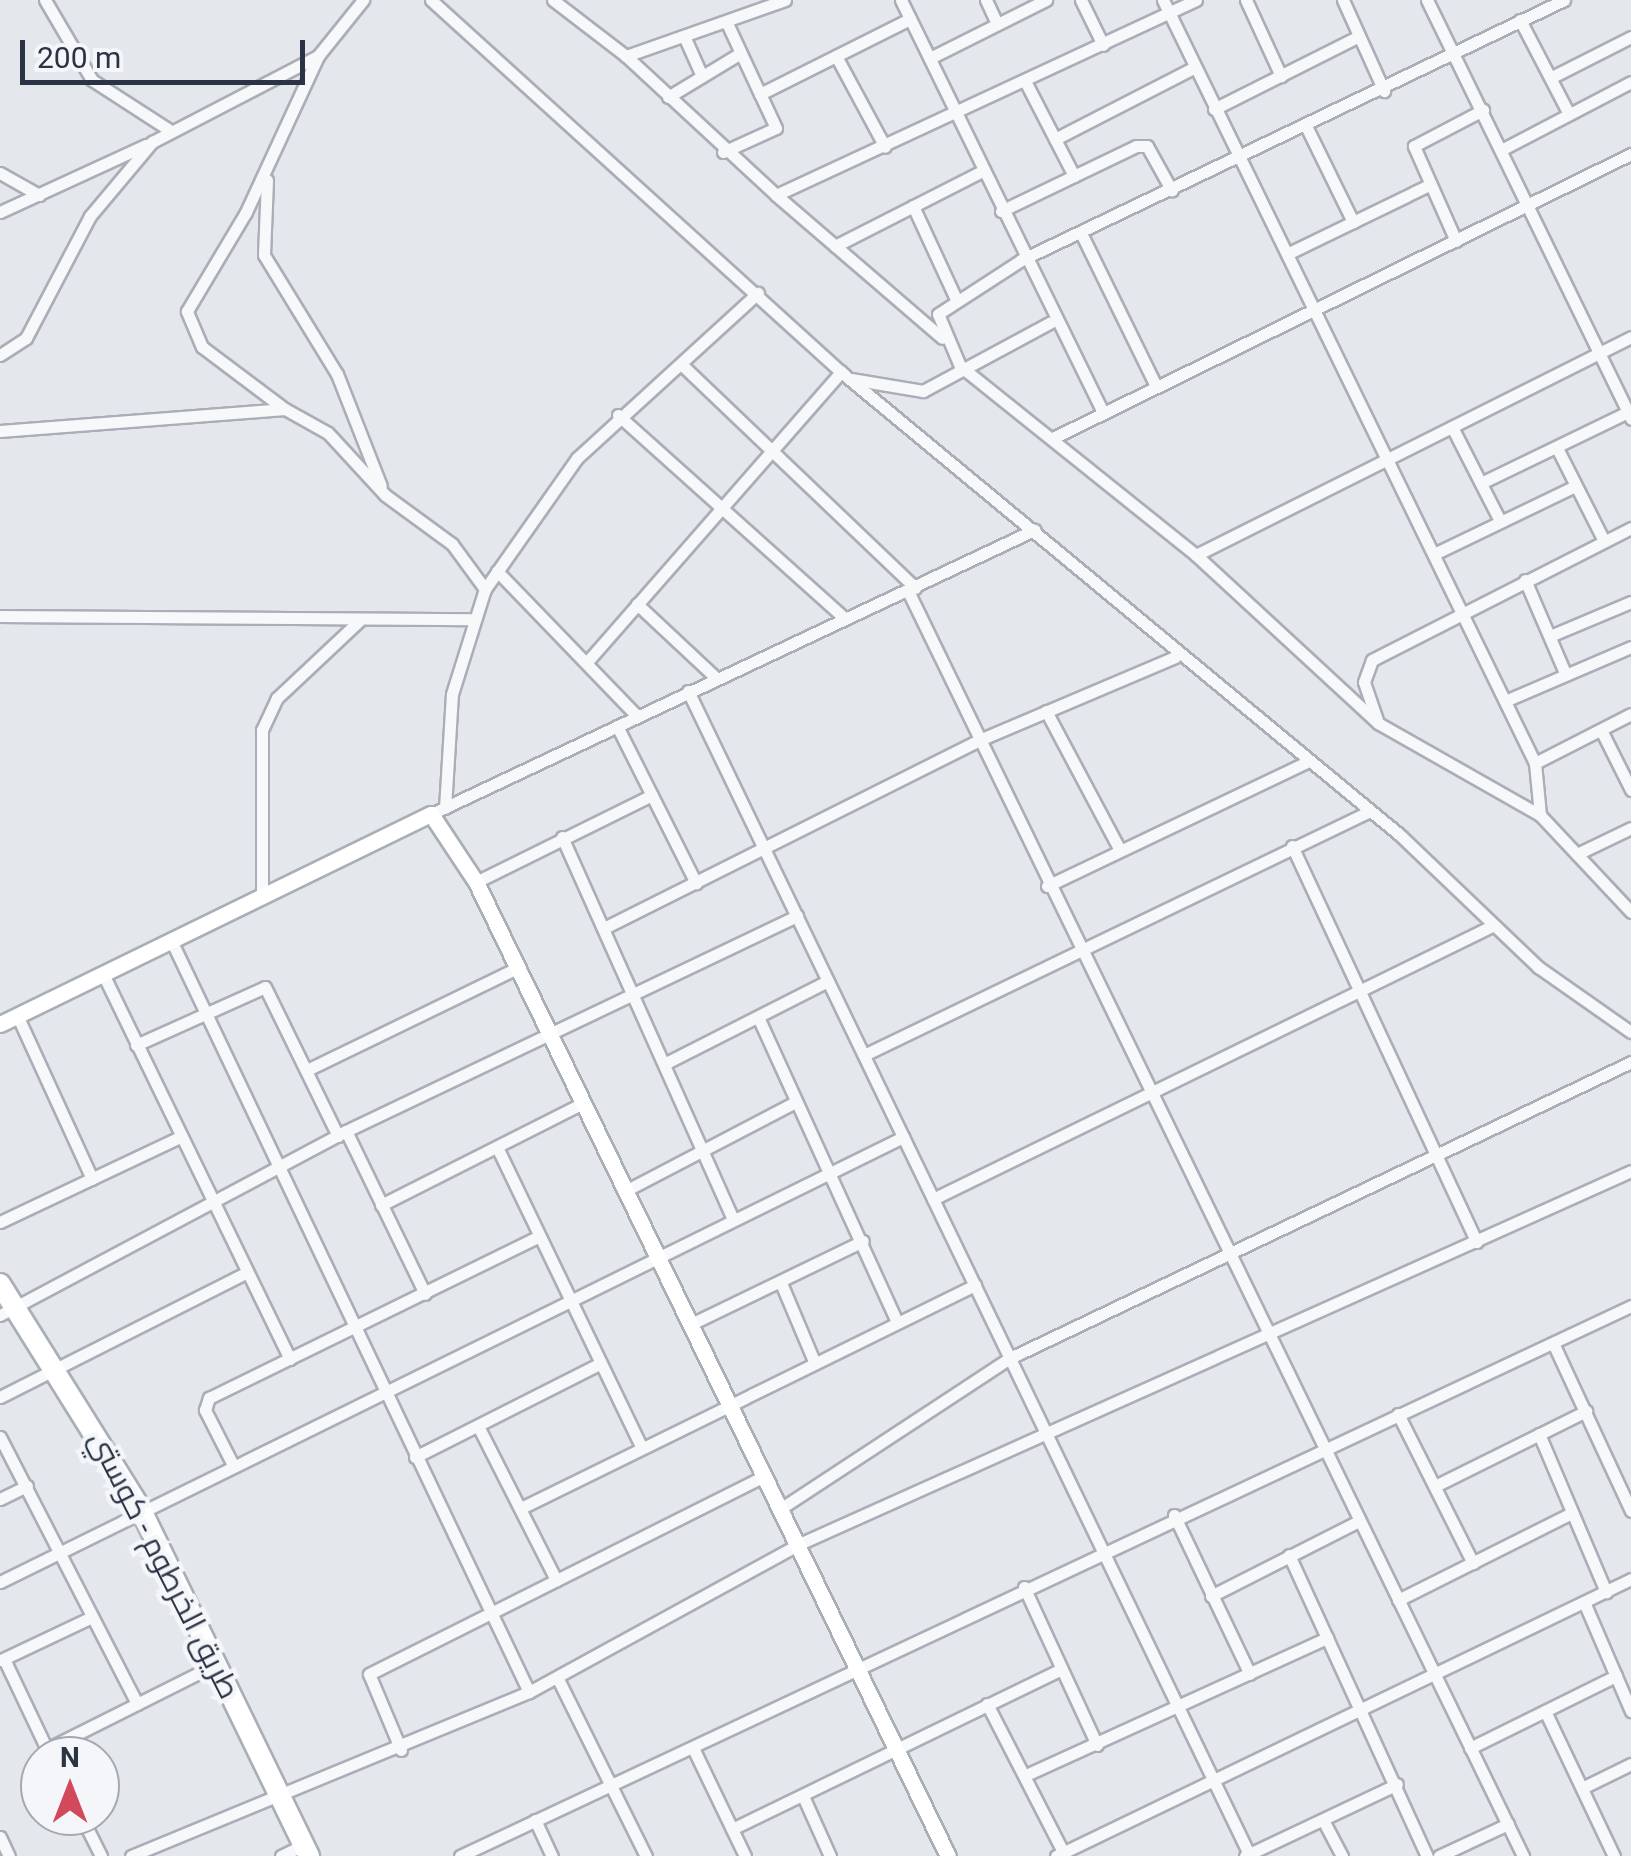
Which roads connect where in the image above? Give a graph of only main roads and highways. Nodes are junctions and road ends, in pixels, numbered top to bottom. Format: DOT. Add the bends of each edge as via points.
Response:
graph roads {
  1 [pos="0,1284"];
  2 [pos="9,1311"];
  3 [pos="307,1850"];
  1 -- 2 [label="highway, طريق الخرطوم - كوستي"];
  2 -- 3 [label="highway, طريق الخرطوم - كوستي" via="60,1370 142,1510"];
}
